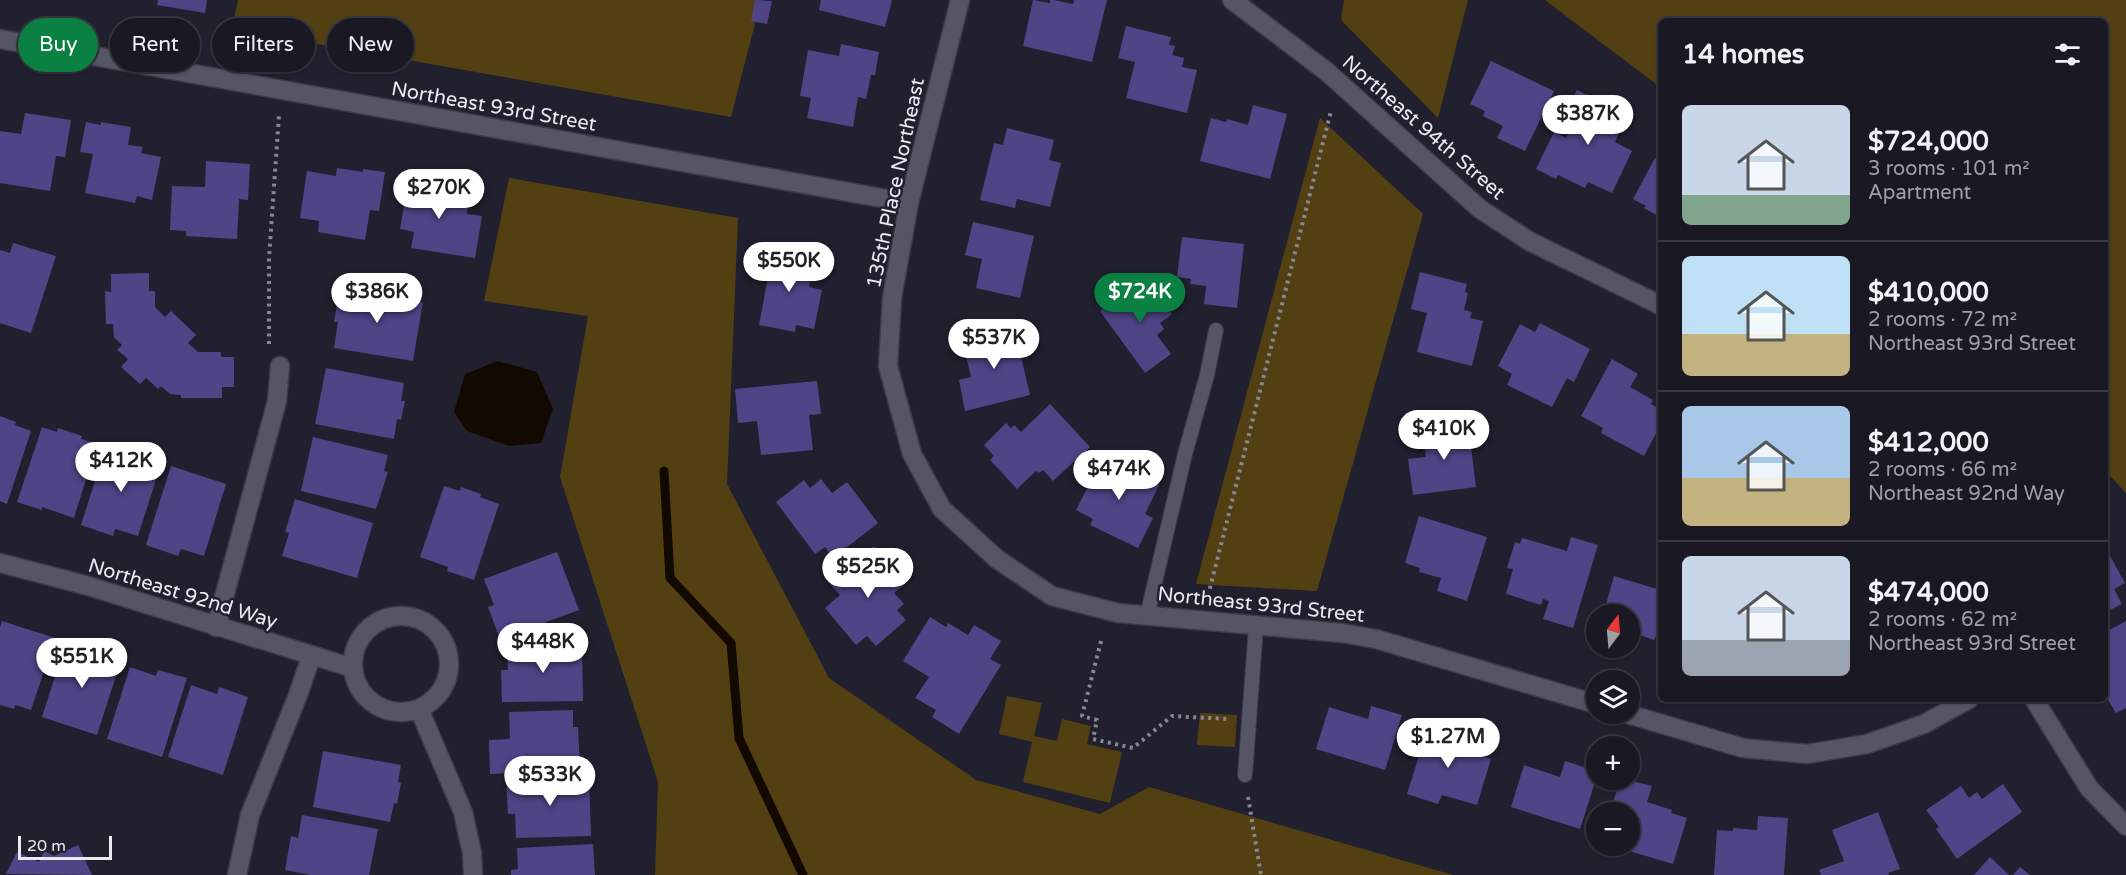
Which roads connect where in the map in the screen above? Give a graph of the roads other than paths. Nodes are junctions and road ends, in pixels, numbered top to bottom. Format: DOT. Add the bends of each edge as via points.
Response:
graph roads {
  1 [pos="960,0"];
  2 [pos="1232,0"];
  3 [pos="0,39"];
  4 [pos="909,203"];
  5 [pos="1658,304"];
  6 [pos="1216,330"];
  7 [pos="280,366"];
  8 [pos="997,559"];
  9 [pos="0,563"];
  10 [pos="1147,616"];
  11 [pos="1256,626"];
  12 [pos="216,627"];
  13 [pos="311,657"];
  14 [pos="353,668"];
  15 [pos="1586,701"];
  16 [pos="1964,702"];
  17 [pos="2036,702"];
  18 [pos="420,709"];
  19 [pos="1640,718"];
  20 [pos="1245,775"];
  21 [pos="2126,825"];
  22 [pos="237,875"];
  23 [pos="473,875"];
  1 -- 4 [label="street, 135th Place Northeast"];
  2 -- 5 [label="street, Northeast 94th Street" via="1326,71 1480,209 1529,241"];
  3 -- 4 [label="street, Northeast 93rd Street"];
  4 -- 8 [label="street, 135th Place Northeast" via="892,298 888,366 912,454 942,509"];
  6 -- 10 [label="lane"];
  7 -- 12 [label="street" via="277,401"];
  8 -- 10 [label="street, Northeast 93rd Street" via="1052,596 1118,613"];
  9 -- 12 [label="street, Northeast 92nd Way" via="86,585"];
  10 -- 11 [label="street, Northeast 93rd Street"];
  11 -- 15 [label="street, Northeast 93rd Street" via="1376,639"];
  11 -- 20 [label="lane"];
  12 -- 13 [label="street, Northeast 92nd Way"];
  13 -- 14 [label="street, Northeast 92nd Way"];
  13 -- 22 [label="street" via="250,815"];
  14 -- 18 [label="street" via="357,683 376,705 390,711"];
  14 -- 18 [label="street" via="354,652 361,637 379,621 403,615 433,627 444,640 449,672 434,700"];
  16 -- 19 [label="street" via="1924,724 1867,744 1807,754 1743,748"];
  17 -- 21 [label="street" via="2089,788"];
  18 -- 23 [label="street" via="463,812"];
}
